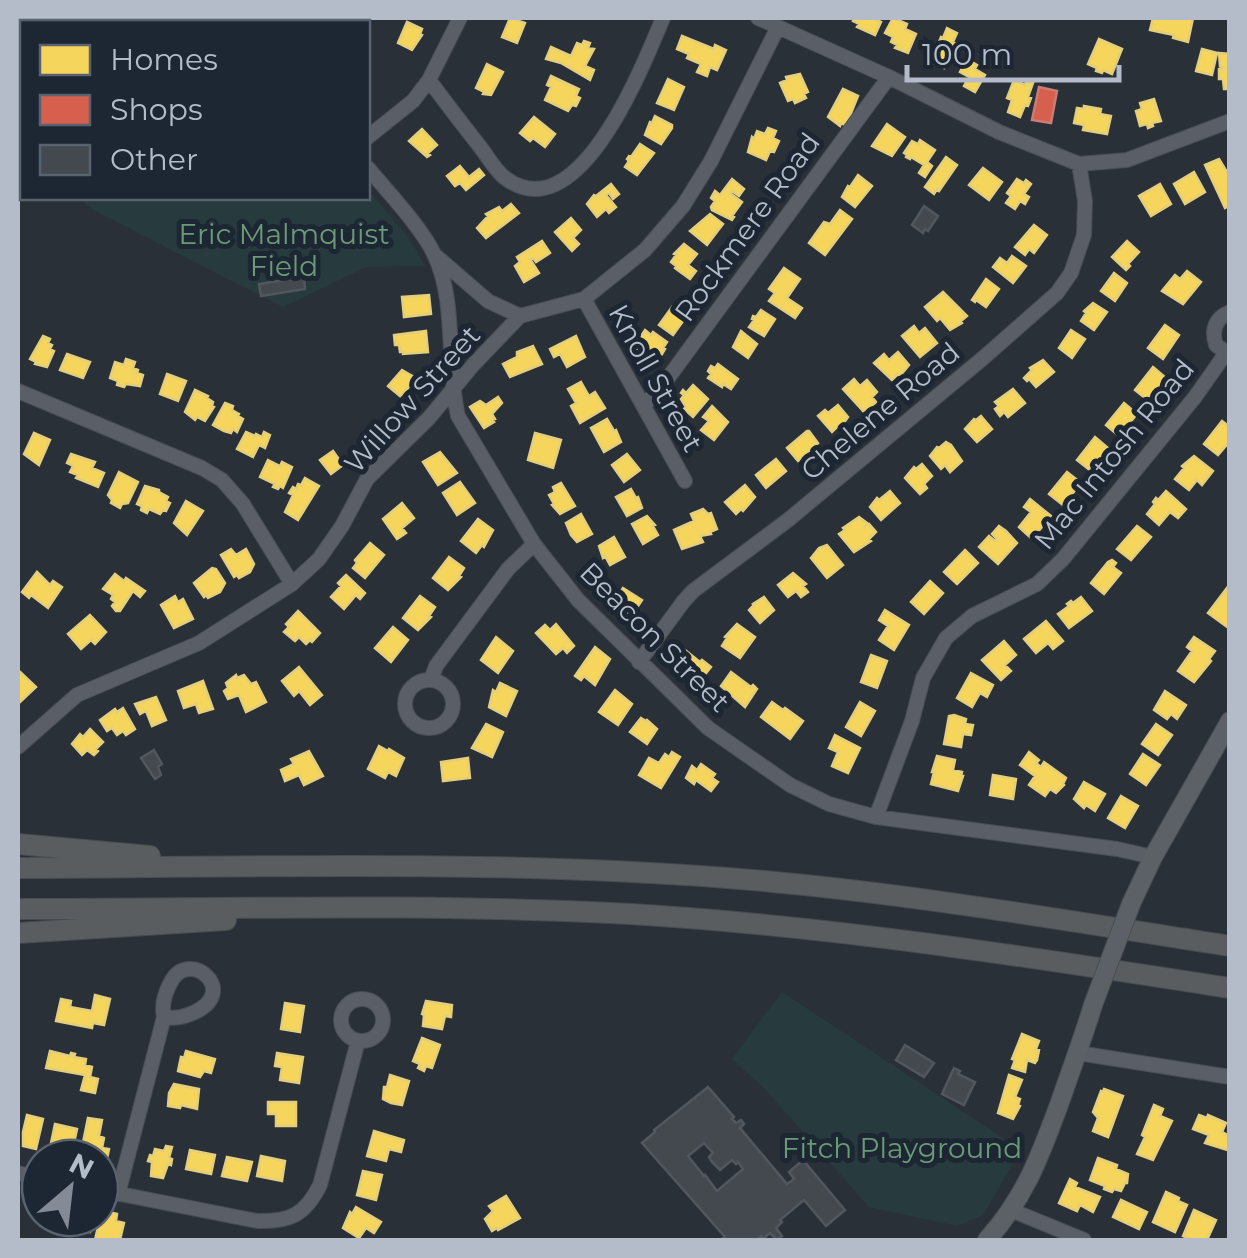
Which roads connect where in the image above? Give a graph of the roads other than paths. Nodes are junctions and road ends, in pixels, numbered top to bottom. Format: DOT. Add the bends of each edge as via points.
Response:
graph roads {
  1 [pos="460,18"];
  2 [pos="663,18"];
  3 [pos="758,18"];
  4 [pos="778,27"];
  5 [pos="888,77"];
  6 [pos="429,80"];
  7 [pos="1230,121"];
  8 [pos="370,135"];
  9 [pos="1079,164"];
  10 [pos="370,171"];
  11 [pos="435,256"];
  12 [pos="584,299"];
  13 [pos="1230,312"];
  14 [pos="520,316"];
  15 [pos="1228,354"];
  16 [pos="18,391"];
  17 [pos="452,392"];
  18 [pos="644,405"];
  19 [pos="686,481"];
  20 [pos="534,544"];
  21 [pos="292,584"];
  22 [pos="639,662"];
  23 [pos="431,680"];
  24 [pos="1230,722"];
  25 [pos="18,747"];
  26 [pos="876,817"];
  27 [pos="18,844"];
  28 [pos="1152,857"];
  29 [pos="246,867"];
  30 [pos="18,868"];
  31 [pos="323,908"];
  32 [pos="18,910"];
  33 [pos="18,934"];
  34 [pos="1230,946"];
  35 [pos="1230,988"];
  36 [pos="164,1017"];
  37 [pos="358,1041"];
  38 [pos="1078,1053"];
  39 [pos="1230,1077"];
  40 [pos="120,1186"];
  41 [pos="120,1194"];
  42 [pos="1012,1210"];
  43 [pos="988,1240"];
  44 [pos="1084,1240"];
  1 -- 6 [label="street"];
  2 -- 6 [label="street" via="605,136 585,163 556,184 520,186 502,176"];
  3 -- 4 [label="street"];
  4 -- 5 [label="street"];
  4 -- 12 [label="street" via="683,206 645,250"];
  5 -- 9 [label="street"];
  5 -- 18 [label="street, Rockmere Road"];
  6 -- 8 [label="street"];
  7 -- 9 [label="street" via="1127,160"];
  9 -- 22 [label="street, Chelene Road" via="1084,236 1057,293 694,591"];
  10 -- 11 [label="street, Beacon Street"];
  11 -- 14 [label="street" via="488,301"];
  11 -- 17 [label="street, Beacon Street" via="446,298"];
  12 -- 14 [label="street"];
  12 -- 18 [label="street, Knoll Street"];
  13 -- 15 [label="street, Mac Intosh Road" via="1213,332"];
  14 -- 17 [label="street, Willow Street"];
  15 -- 26 [label="street, Mac Intosh Road" via="1063,559 1037,584 972,616 946,638 924,678"];
  16 -- 21 [label="street" via="222,480"];
  17 -- 20 [label="street, Beacon Street" via="458,416"];
  17 -- 21 [label="street, Willow Street" via="368,479 319,559"];
  18 -- 19 [label="street, Knoll Street"];
  20 -- 22 [label="street, Beacon Street"];
  20 -- 23 [label="street" via="508,569"];
  21 -- 25 [label="street, Willow Street" via="199,644 78,694"];
  22 -- 26 [label="street, Beacon Street" via="708,728 790,786"];
  24 -- 28 [label="main road"];
  26 -- 28 [label="street, Beacon Street"];
  27 -- 29 [label="highway"];
  28 -- 38 [label="main road, bridge"];
  29 -- 30 [label="highway"];
  29 -- 34 [label="highway" via="526,868 729,878 931,900"];
  31 -- 32 [label="highway"];
  31 -- 33 [label="highway"];
  31 -- 35 [label="highway" via="744,922 980,949"];
  36 -- 40 [label="street"];
  37 -- 41 [label="street" via="320,1184 300,1212 257,1222"];
  38 -- 39 [label="street"];
  38 -- 42 [label="main road" via="1038,1162"];
  42 -- 43 [label="main road"];
  42 -- 44 [label="street"];
}
